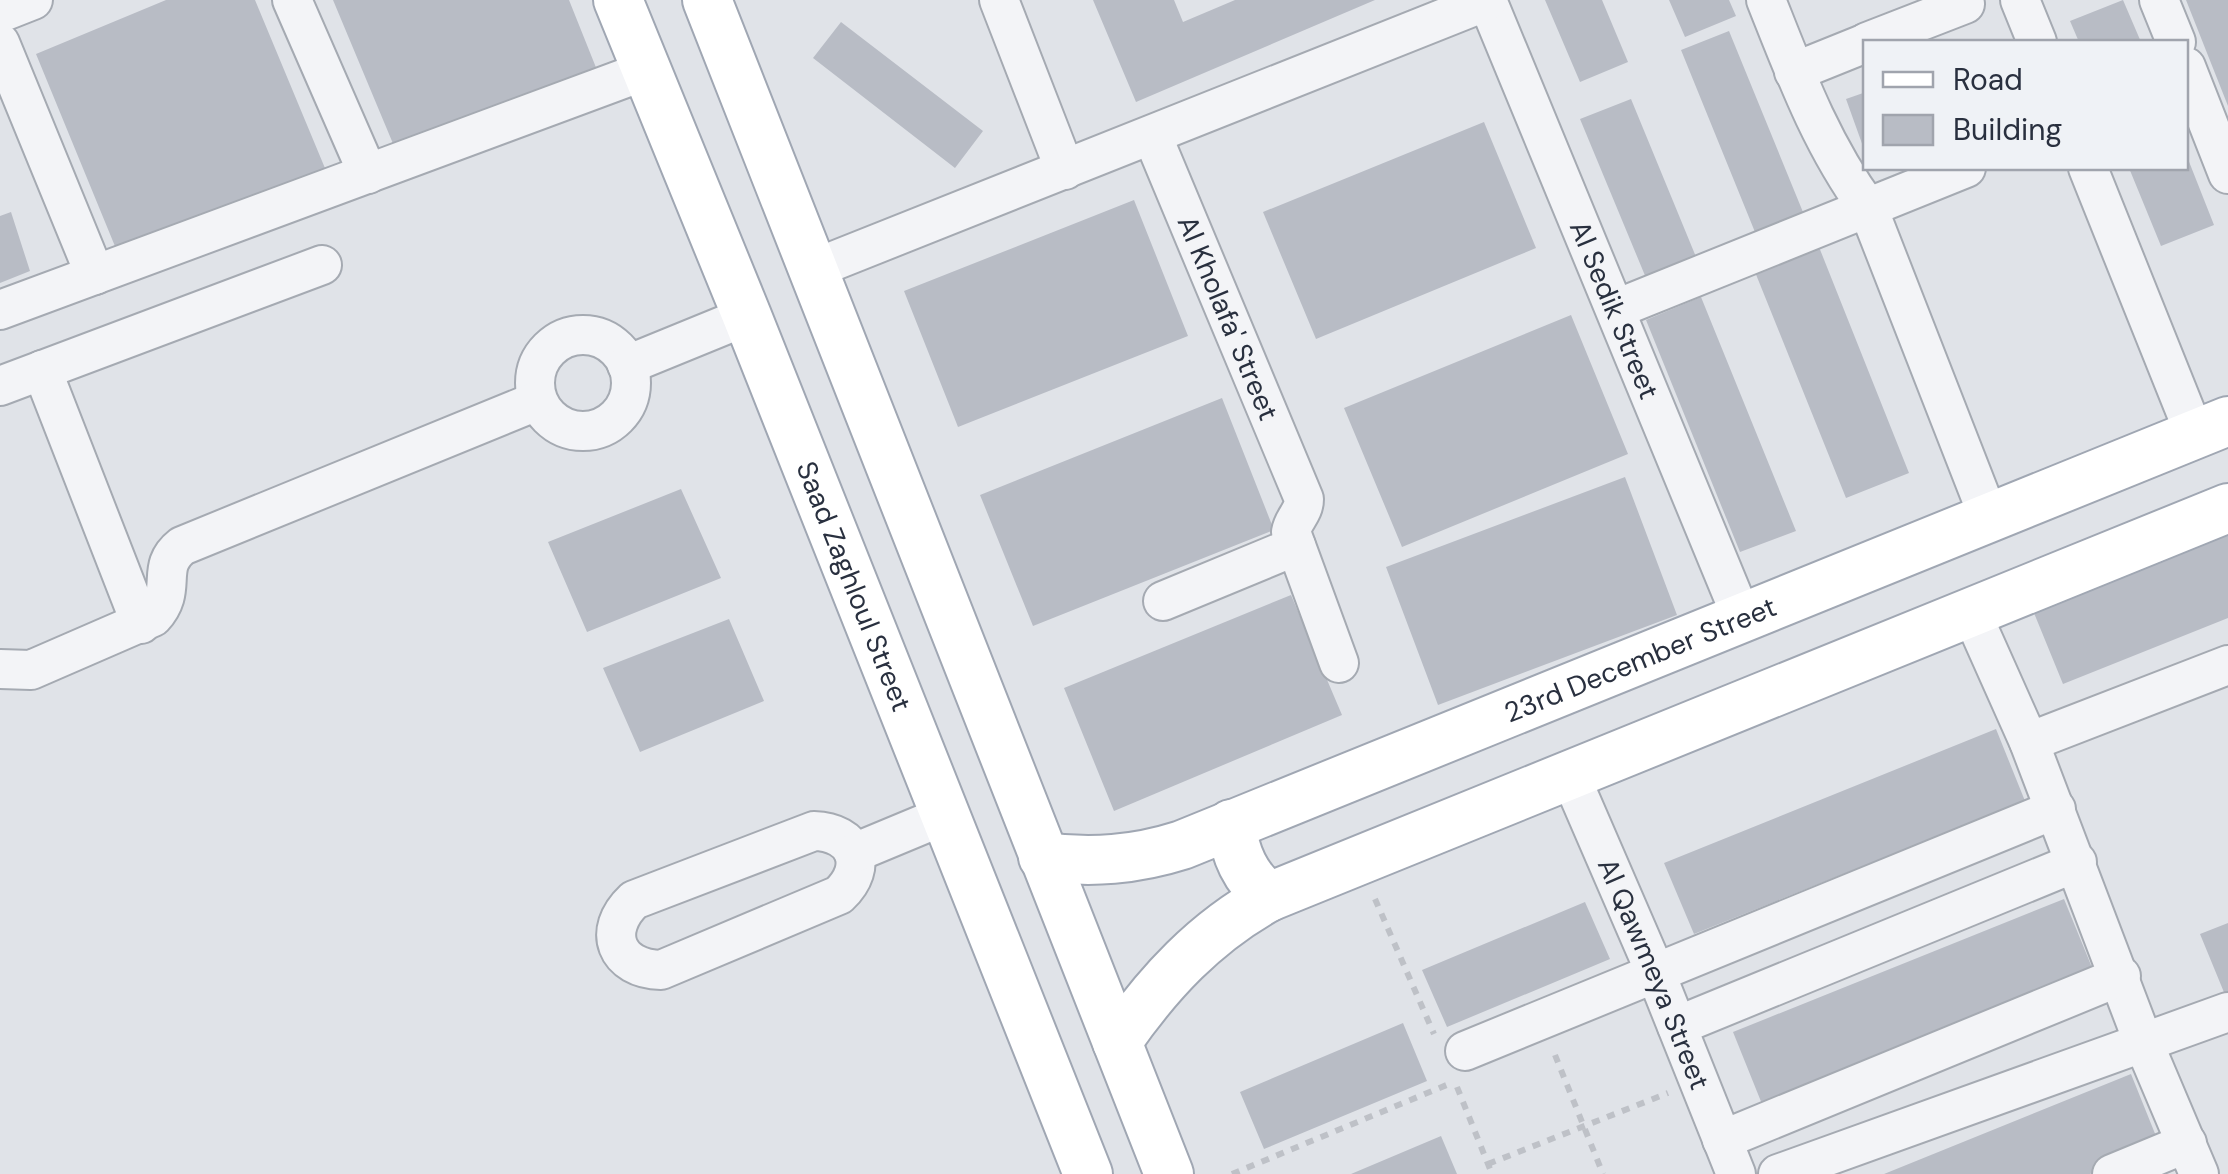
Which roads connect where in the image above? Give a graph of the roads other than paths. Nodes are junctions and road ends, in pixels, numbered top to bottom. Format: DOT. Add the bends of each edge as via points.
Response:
graph roads {
  1 [pos="33,0"];
  2 [pos="292,0"];
  3 [pos="618,0"];
  4 [pos="707,0"];
  5 [pos="999,0"];
  6 [pos="1766,0"];
  7 [pos="2020,0"];
  8 [pos="2159,0"];
  9 [pos="1487,1"];
  10 [pos="1965,4"];
  11 [pos="0,13"];
  12 [pos="1874,40"];
  13 [pos="2036,40"];
  14 [pos="2175,40"];
  15 [pos="0,44"];
  16 [pos="1863,44"];
  17 [pos="647,70"];
  18 [pos="1794,72"];
  19 [pos="2188,72"];
  20 [pos="1152,135"];
  21 [pos="1066,170"];
  22 [pos="1961,170"];
  23 [pos="2089,170"];
  24 [pos="368,174"];
  25 [pos="2228,174"];
  26 [pos="1868,208"];
  27 [pos="322,264"];
  28 [pos="812,270"];
  29 [pos="95,276"];
  30 [pos="1616,309"];
  31 [pos="0,310"];
  32 [pos="747,316"];
  33 [pos="628,365"];
  34 [pos="42,370"];
  35 [pos="0,386"];
  36 [pos="538,401"];
  37 [pos="2211,428"];
  38 [pos="2228,508"];
  39 [pos="1989,518"];
  40 [pos="1296,546"];
  41 [pos="1162,601"];
  42 [pos="1971,612"];
  43 [pos="1742,618"];
  44 [pos="141,624"];
  45 [pos="1339,663"];
  46 [pos="2228,665"];
  47 [pos="0,670"];
  48 [pos="2029,742"];
  49 [pos="1569,773"];
  50 [pos="2056,809"];
  51 [pos="944,816"];
  52 [pos="1231,824"];
  53 [pos="854,853"];
  54 [pos="1044,857"];
  55 [pos="2076,862"];
  56 [pos="1269,897"];
  57 [pos="1656,974"];
  58 [pos="2122,976"];
  59 [pos="2228,1012"];
  60 [pos="1677,1026"];
  61 [pos="1117,1042"];
  62 [pos="2144,1044"];
  63 [pos="1452,1061"];
  64 [pos="1729,1157"];
  65 [pos="2193,1158"];
  66 [pos="1088,1174"];
  67 [pos="1169,1174"];
  68 [pos="1778,1174"];
  69 [pos="2112,1174"];
  1 -- 11 [label="street"];
  2 -- 24 [label="street"];
  3 -- 17 [label="main road, Saad Zaghloul Street"];
  4 -- 28 [label="main road"];
  5 -- 21 [label="street"];
  6 -- 18 [label="street"];
  7 -- 13 [label="street"];
  8 -- 14 [label="street"];
  9 -- 20 [label="street"];
  9 -- 30 [label="street, Al Sedik Street"];
  10 -- 12 [label="street"];
  15 -- 29 [label="street"];
  16 -- 18 [label="street"];
  17 -- 24 [label="street"];
  17 -- 32 [label="main road, Saad Zaghloul Street"];
  18 -- 26 [label="street" via="1838,168"];
  19 -- 25 [label="street"];
  20 -- 21 [label="street"];
  20 -- 40 [label="street, Al Kholafa' Street" via="1304,499 1292,528"];
  21 -- 28 [label="street"];
  22 -- 26 [label="street"];
  23 -- 37 [label="street"];
  24 -- 29 [label="street"];
  26 -- 30 [label="street"];
  26 -- 39 [label="street"];
  27 -- 34 [label="street"];
  28 -- 54 [label="main road"];
  29 -- 31 [label="street"];
  30 -- 43 [label="street, Al Sedik Street"];
  32 -- 33 [label="street"];
  32 -- 51 [label="main road, Saad Zaghloul Street"];
  33 -- 36 [label="street" via="624,409 600,428 570,430"];
  33 -- 36 [label="street" via="595,336 565,337 536,370"];
  34 -- 35 [label="street"];
  34 -- 44 [label="street"];
  36 -- 44 [label="street" via="182,546 166,566 163,606"];
  37 -- 39 [label="main road, 23rd December Street"];
  38 -- 42 [label="main road"];
  39 -- 43 [label="main road, 23rd December Street"];
  40 -- 41 [label="street"];
  40 -- 45 [label="street"];
  42 -- 48 [label="street"];
  42 -- 49 [label="main road"];
  43 -- 52 [label="main road, 23rd December Street"];
  44 -- 47 [label="street" via="31,670"];
  46 -- 48 [label="street"];
  48 -- 50 [label="street"];
  49 -- 56 [label="main road"];
  49 -- 57 [label="street, Al Qawmeya Street"];
  50 -- 55 [label="street"];
  50 -- 57 [label="street"];
  51 -- 53 [label="street"];
  51 -- 66 [label="main road, Saad Zaghloul Street"];
  52 -- 54 [label="main road, 23rd December Street" via="1155,854 1100,861"];
  52 -- 56 [label="main road" via="1238,858"];
  53 -- 53 [label="street" via="856,870 839,895 661,970 628,962 618,946 616,929 634,900 814,831 845,840"];
  54 -- 61 [label="main road"];
  55 -- 58 [label="street"];
  55 -- 60 [label="street"];
  56 -- 61 [label="main road" via="1180,964"];
  57 -- 60 [label="street, Al Qawmeya Street"];
  57 -- 63 [label="street"];
  58 -- 62 [label="street"];
  58 -- 64 [label="street"];
  59 -- 62 [label="street"];
  60 -- 64 [label="street, Al Qawmeya Street"];
  61 -- 67 [label="main road"];
  62 -- 65 [label="street"];
  62 -- 68 [label="street"];
  65 -- 69 [label="street"];
}
